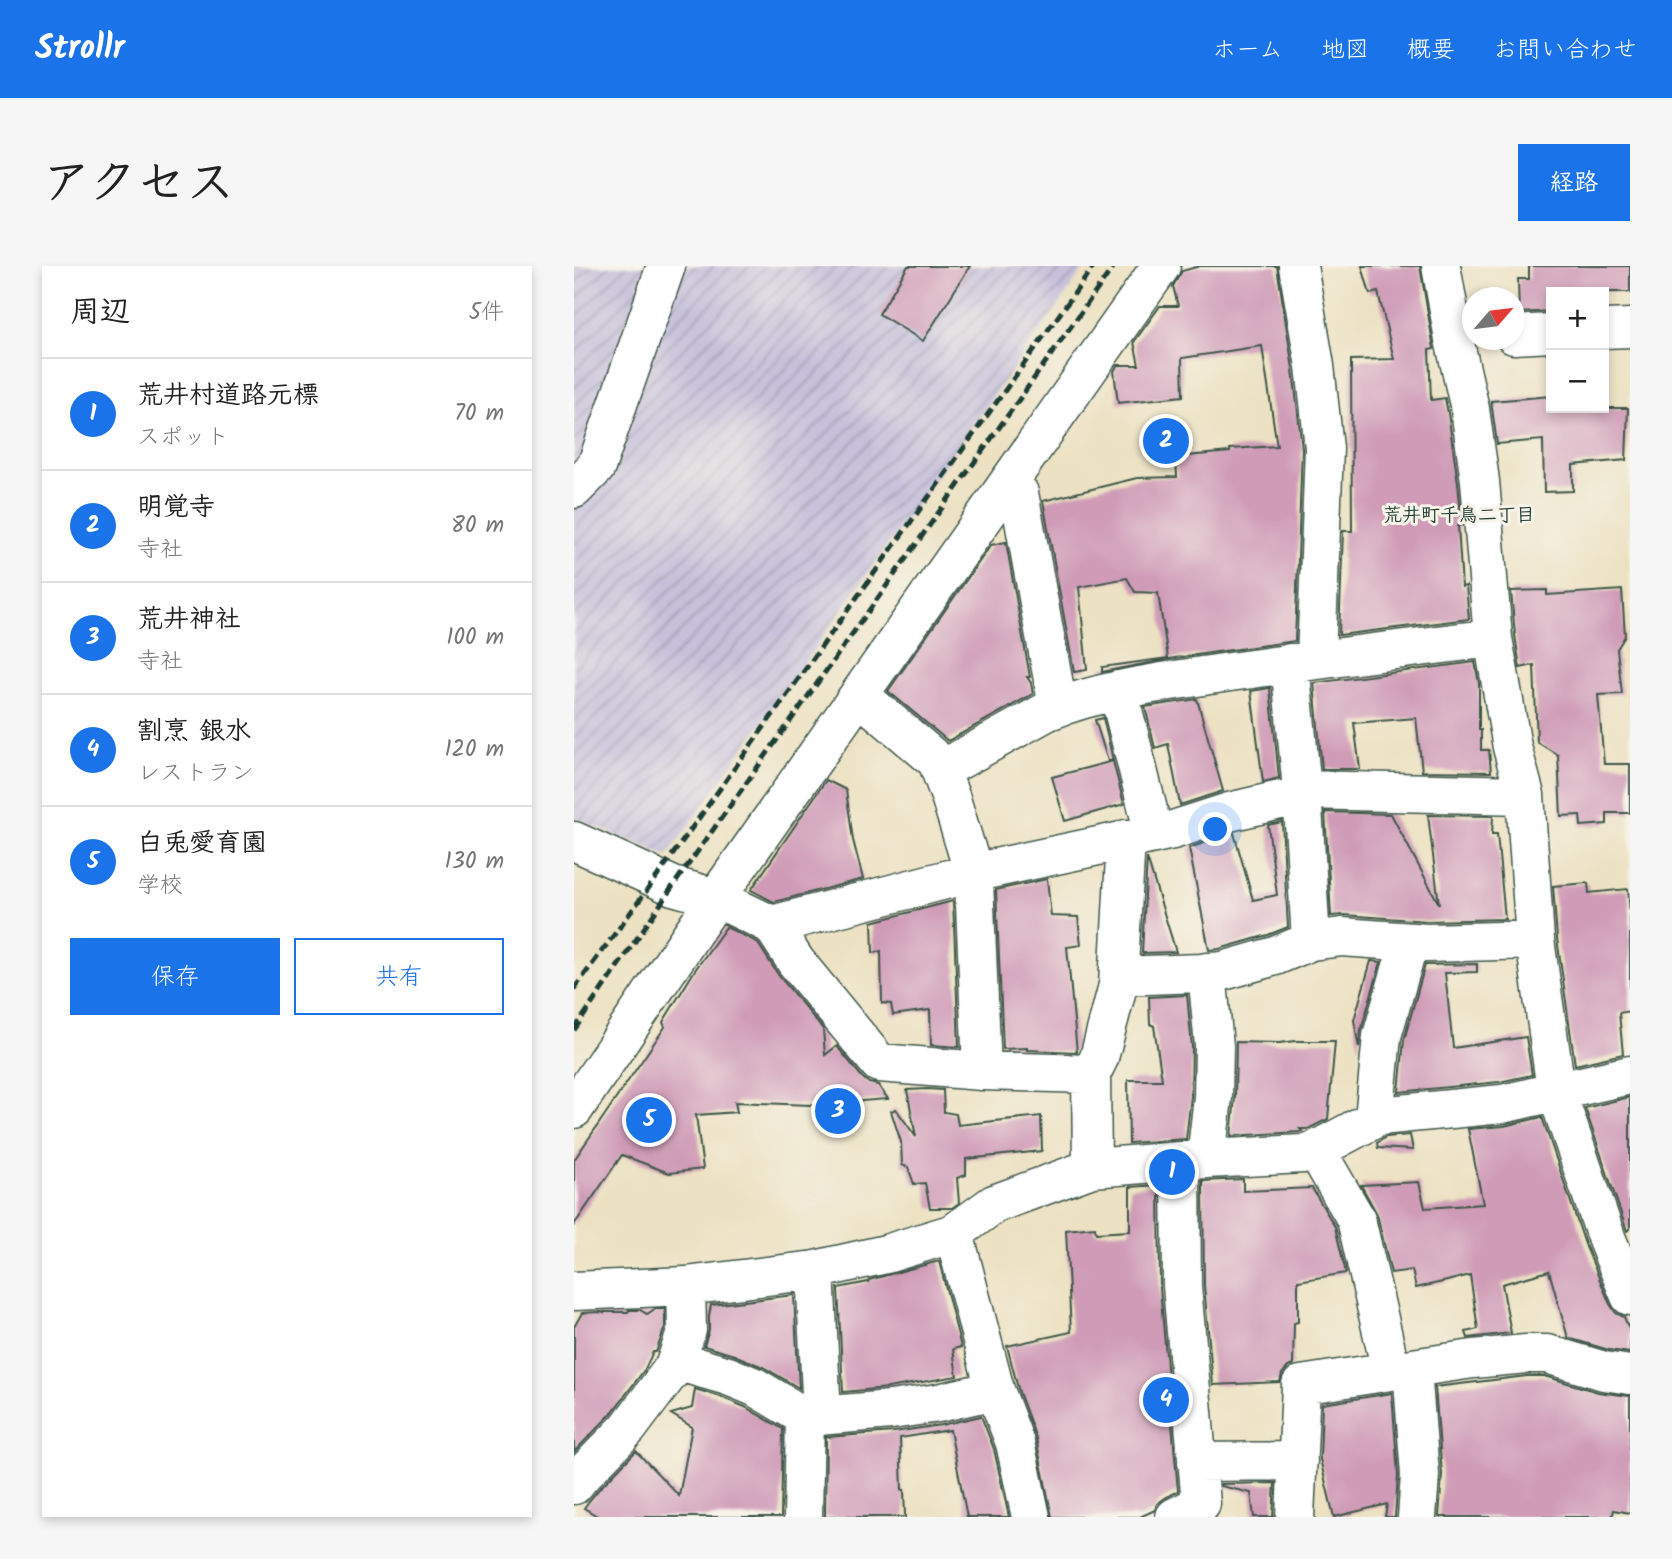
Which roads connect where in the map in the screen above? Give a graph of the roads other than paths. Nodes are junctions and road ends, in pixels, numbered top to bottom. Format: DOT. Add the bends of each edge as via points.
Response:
graph roads {
  1 [pos="666,266"];
  2 [pos="1161,266"];
  3 [pos="1298,266"];
  4 [pos="1441,266"];
  5 [pos="1630,328"];
  6 [pos="1609,329"];
  7 [pos="1546,333"];
  8 [pos="1525,334"];
  9 [pos="1462,335"];
  10 [pos="1464,350"];
  11 [pos="1010,481"];
  12 [pos="574,489"];
  13 [pos="1493,638"];
  14 [pos="1303,661"];
  15 [pos="1118,690"];
  16 [pos="859,695"];
  17 [pos="1058,707"];
  18 [pos="941,770"];
  19 [pos="1302,793"];
  20 [pos="1525,794"];
  21 [pos="1140,836"];
  22 [pos="574,841"];
  23 [pos="972,873"];
  24 [pos="716,898"];
  25 [pos="772,925"];
  26 [pos="1535,940"];
  27 [pos="1311,942"];
  28 [pos="1409,942"];
  29 [pos="1207,972"];
  30 [pos="1119,976"];
  31 [pos="982,1071"];
  32 [pos="1091,1074"];
  33 [pos="1630,1076"];
  34 [pos="1556,1090"];
  35 [pos="574,1109"];
  36 [pos="1374,1119"];
  37 [pos="1316,1150"];
  38 [pos="1194,1160"];
  39 [pos="1092,1168"];
  40 [pos="954,1233"];
  41 [pos="815,1270"];
  42 [pos="686,1286"];
  43 [pos="574,1291"];
  44 [pos="1630,1296"];
  45 [pos="676,1362"];
  46 [pos="1401,1369"];
  47 [pos="1630,1375"];
  48 [pos="995,1390"];
  49 [pos="814,1416"];
  50 [pos="1298,1461"];
  51 [pos="1197,1462"];
  52 [pos="574,1485"];
  53 [pos="1201,1513"];
  54 [pos="803,1517"];
  55 [pos="1031,1517"];
  56 [pos="1295,1517"];
  57 [pos="1417,1517"];
  1 -- 12 [label="street" via="596,467"];
  2 -- 11 [label="street"];
  3 -- 14 [label="street" via="1324,448"];
  4 -- 9 [label="street"];
  5 -- 6 [label="street"];
  7 -- 8 [label="street"];
  10 -- 13 [label="street"];
  11 -- 16 [label="street"];
  11 -- 17 [label="street" via="1019,493"];
  13 -- 14 [label="street"];
  13 -- 20 [label="street"];
  14 -- 15 [label="street"];
  14 -- 19 [label="street"];
  15 -- 17 [label="street"];
  15 -- 21 [label="street"];
  16 -- 18 [label="street" via="937,761"];
  16 -- 24 [label="street"];
  17 -- 18 [label="street"];
  18 -- 23 [label="street"];
  19 -- 20 [label="street"];
  19 -- 21 [label="street"];
  19 -- 27 [label="street"];
  20 -- 26 [label="street"];
  21 -- 23 [label="street"];
  21 -- 30 [label="street"];
  22 -- 24 [label="street" via="673,886"];
  23 -- 25 [label="street"];
  23 -- 31 [label="street"];
  24 -- 25 [label="street"];
  24 -- 35 [label="street"];
  25 -- 31 [label="street" via="796,962 879,1063"];
  26 -- 28 [label="street"];
  26 -- 34 [label="street"];
  27 -- 28 [label="street" via="1342,937"];
  27 -- 29 [label="street"];
  28 -- 36 [label="street" via="1382,1036"];
  29 -- 30 [label="street"];
  29 -- 38 [label="street" via="1213,1097"];
  30 -- 32 [label="street"];
  31 -- 32 [label="street"];
  32 -- 39 [label="street"];
  33 -- 34 [label="street"];
  34 -- 36 [label="street" via="1502,1104"];
  34 -- 44 [label="street"];
  36 -- 37 [label="street"];
  37 -- 38 [label="street"];
  37 -- 46 [label="street" via="1356,1219"];
  38 -- 39 [label="street"];
  38 -- 51 [label="street" via="1182,1286"];
  39 -- 40 [label="street" via="994,1204"];
  40 -- 41 [label="street"];
  40 -- 48 [label="street"];
  41 -- 42 [label="street"];
  41 -- 49 [label="street"];
  42 -- 43 [label="street"];
  42 -- 45 [label="street" via="687,1330"];
  45 -- 49 [label="street" via="728,1376"];
  45 -- 52 [label="street" via="628,1428"];
  46 -- 47 [label="street" via="1547,1354"];
  46 -- 50 [label="street" via="1301,1385"];
  46 -- 57 [label="street" via="1420,1475"];
  48 -- 49 [label="street" via="891,1410"];
  48 -- 55 [label="street" via="1015,1443"];
  49 -- 54 [label="street"];
  50 -- 51 [label="street"];
  50 -- 56 [label="street"];
  51 -- 53 [label="street"];
}
